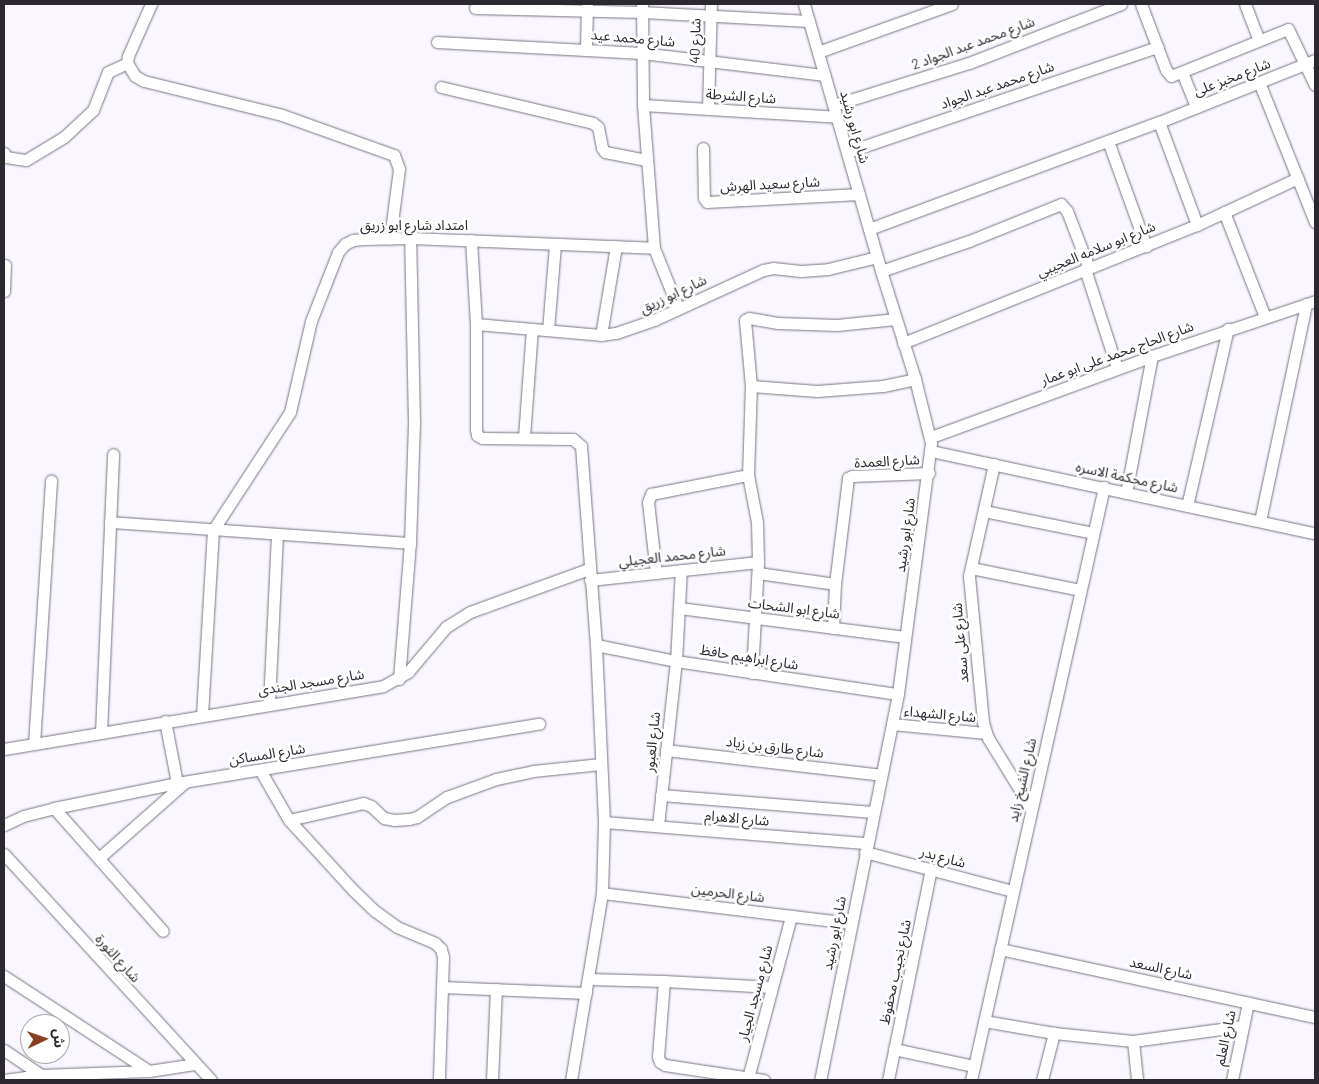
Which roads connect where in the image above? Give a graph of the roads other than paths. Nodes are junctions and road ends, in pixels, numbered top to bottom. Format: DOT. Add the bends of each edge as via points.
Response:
graph roads {
  1 [pos="151,4"];
  2 [pos="804,4"];
  3 [pos="952,4"];
  4 [pos="1121,4"];
  5 [pos="1141,4"];
  6 [pos="1245,4"];
  7 [pos="512,6"];
  8 [pos="587,7"];
  9 [pos="475,8"];
  10 [pos="642,8"];
  11 [pos="711,10"];
  12 [pos="809,21"];
  13 [pos="1259,40"];
  14 [pos="437,42"];
  15 [pos="1158,47"];
  16 [pos="586,49"];
  17 [pos="818,52"];
  18 [pos="642,53"];
  19 [pos="710,60"];
  20 [pos="1310,62"];
  21 [pos="127,64"];
  22 [pos="1182,72"];
  23 [pos="825,75"];
  24 [pos="1259,82"];
  25 [pos="1315,85"];
  26 [pos="441,87"];
  27 [pos="643,104"];
  28 [pos="834,105"];
  29 [pos="1196,107"];
  30 [pos="708,109"];
  31 [pos="837,117"];
  32 [pos="1159,122"];
  33 [pos="1108,140"];
  34 [pos="703,148"];
  35 [pos="847,152"];
  36 [pos="4,153"];
  37 [pos="646,160"];
  38 [pos="1298,178"];
  39 [pos="859,194"];
  40 [pos="1224,212"];
  41 [pos="1315,222"];
  42 [pos="1197,225"];
  43 [pos="869,229"];
  44 [pos="390,238"];
  45 [pos="410,238"];
  46 [pos="471,240"];
  47 [pos="555,244"];
  48 [pos="616,246"];
  49 [pos="1146,246"];
  50 [pos="654,248"];
  51 [pos="877,257"];
  52 [pos="5,265"];
  53 [pos="1087,269"];
  54 [pos="881,271"];
  55 [pos="4,291"];
  56 [pos="1311,303"];
  57 [pos="678,308"];
  58 [pos="1265,317"];
  59 [pos="896,319"];
  60 [pos="476,324"];
  61 [pos="532,329"];
  62 [pos="1228,329"];
  63 [pos="548,330"];
  64 [pos="601,335"];
  65 [pos="904,343"];
  66 [pos="1152,356"];
  67 [pos="1117,368"];
  68 [pos="915,380"];
  69 [pos="752,386"];
  70 [pos="524,437"];
  71 [pos="931,437"];
  72 [pos="931,451"];
  73 [pos="113,454"];
  74 [pos="994,464"];
  75 [pos="929,473"];
  76 [pos="748,475"];
  77 [pos="51,481"];
  78 [pos="1104,487"];
  79 [pos="1126,493"];
  80 [pos="1187,506"];
  81 [pos="984,511"];
  82 [pos="1260,521"];
  83 [pos="110,522"];
  84 [pos="213,530"];
  85 [pos="1093,533"];
  86 [pos="1315,533"];
  87 [pos="276,535"];
  88 [pos="410,543"];
  89 [pos="758,567"];
  90 [pos="971,568"];
  91 [pos="681,570"];
  92 [pos="656,573"];
  93 [pos="590,574"];
  94 [pos="836,584"];
  95 [pos="1080,590"];
  96 [pos="679,608"];
  97 [pos="756,618"];
  98 [pos="833,628"];
  99 [pos="905,637"];
  100 [pos="596,645"];
  101 [pos="676,661"];
  102 [pos="752,673"];
  103 [pos="399,679"];
  104 [pos="898,694"];
  105 [pos="269,704"];
  106 [pos="202,715"];
  107 [pos="165,721"];
  108 [pos="539,724"];
  109 [pos="892,724"];
  110 [pos="101,732"];
  111 [pos="986,733"];
  112 [pos="34,744"];
  113 [pos="4,749"];
  114 [pos="666,750"];
  115 [pos="601,764"];
  116 [pos="260,770"];
  117 [pos="881,775"];
  118 [pos="181,782"];
  119 [pos="661,795"];
  120 [pos="54,808"];
  121 [pos="1031,808"];
  122 [pos="873,812"];
  123 [pos="289,820"];
  124 [pos="604,822"];
  125 [pos="4,825"];
  126 [pos="658,826"];
  127 [pos="866,848"];
  128 [pos="5,858"];
  129 [pos="100,858"];
  130 [pos="931,869"];
  131 [pos="1013,891"];
  132 [pos="602,892"];
  133 [pos="791,916"];
  134 [pos="851,924"];
  135 [pos="163,931"];
  136 [pos="1000,949"];
  137 [pos="4,976"];
  138 [pos="588,979"];
  139 [pos="664,981"];
  140 [pos="442,987"];
  141 [pos="772,987"];
  142 [pos="496,989"];
  143 [pos="586,993"];
  144 [pos="1248,1002"];
  145 [pos="1315,1017"];
  146 [pos="984,1021"];
  147 [pos="1243,1026"];
  148 [pos="1054,1033"];
  149 [pos="1133,1042"];
  150 [pos="894,1049"];
  151 [pos="4,1050"];
  152 [pos="195,1064"];
  153 [pos="974,1066"];
  154 [pos="149,1070"];
  155 [pos="41,1075"];
  156 [pos="748,1078"];
  157 [pos="4,1080"];
  158 [pos="211,1080"];
  159 [pos="439,1080"];
  160 [pos="492,1080"];
  161 [pos="571,1080"];
  162 [pos="764,1080"];
  163 [pos="820,1080"];
  164 [pos="888,1080"];
  165 [pos="970,1080"];
  166 [pos="1042,1080"];
  167 [pos="1136,1080"];
  168 [pos="1232,1080"];
  1 -- 21 [label="street"];
  2 -- 12 [label="street, شارع ابو رشيد"];
  3 -- 17 [label="street"];
  4 -- 28 [label="street, شارع محمد عبد الجواد 2" via="969,63"];
  5 -- 15 [label="street"];
  6 -- 13 [label="street"];
  7 -- 8 [label="street"];
  7 -- 9 [label="street"];
  8 -- 10 [label="street"];
  8 -- 16 [label="street"];
  10 -- 11 [label="street"];
  10 -- 18 [label="street"];
  11 -- 12 [label="street"];
  11 -- 19 [label="street, شارع 40"];
  12 -- 17 [label="street, شارع ابو رشيد"];
  13 -- 20 [label="street" via="1289,29"];
  13 -- 22 [label="street"];
  14 -- 16 [label="street, شارع محمد عيد"];
  15 -- 22 [label="street" via="1168,74"];
  15 -- 35 [label="street, شارع محمد عبد الجواد"];
  16 -- 18 [label="street, شارع محمد عيد"];
  17 -- 23 [label="street, شارع ابو رشيد"];
  18 -- 19 [label="street, شارع محمد عيد"];
  18 -- 27 [label="street"];
  19 -- 23 [label="street, شارع محمد عيد"];
  19 -- 30 [label="street, شارع 40"];
  20 -- 24 [label="street, شارع مخبز على"];
  20 -- 25 [label="street"];
  21 -- 36 [label="street" via="108,72 93,110 64,137 26,160 6,157"];
  21 -- 44 [label="street" via="135,76 144,81 282,116 394,155 398,169"];
  22 -- 29 [label="street"];
  23 -- 28 [label="street, شارع ابو رشيد"];
  24 -- 29 [label="street, شارع مخبز على"];
  24 -- 38 [label="street"];
  26 -- 37 [label="street" via="593,124 598,127 605,152"];
  27 -- 30 [label="street, شارع الشرطة"];
  27 -- 37 [label="street"];
  28 -- 31 [label="street, شارع ابو رشيد"];
  29 -- 32 [label="street, شارع مخبز على"];
  30 -- 31 [label="street, شارع الشرطة"];
  31 -- 35 [label="street, شارع ابو رشيد"];
  32 -- 33 [label="street, شارع مخبز على"];
  32 -- 42 [label="street"];
  33 -- 43 [label="street, شارع مخبز على"];
  33 -- 49 [label="street"];
  34 -- 39 [label="street, شارع سعيد الهرش" via="704,198 707,202"];
  35 -- 39 [label="street, شارع ابو رشيد"];
  37 -- 50 [label="street"];
  38 -- 40 [label="street, شارع ابو سلامه العجيبي"];
  38 -- 41 [label="street"];
  39 -- 43 [label="street, شارع ابو رشيد"];
  40 -- 42 [label="street, شارع ابو سلامه العجيبي"];
  40 -- 58 [label="street"];
  42 -- 49 [label="street, شارع ابو سلامه العجيبي"];
  43 -- 51 [label="street, شارع ابو رشيد"];
  44 -- 45 [label="street, امتداد شارع ابو زريق"];
  44 -- 84 [label="street, امتداد شارع ابو زريق" via="353,240 338,252 311,321 290,412"];
  45 -- 46 [label="street, امتداد شارع ابو زريق"];
  45 -- 88 [label="street" via="414,424"];
  46 -- 47 [label="street, امتداد شارع ابو زريق"];
  46 -- 60 [label="street"];
  47 -- 48 [label="street, امتداد شارع ابو زريق"];
  47 -- 63 [label="street"];
  48 -- 50 [label="street, امتداد شارع ابو زريق"];
  48 -- 64 [label="street"];
  49 -- 53 [label="street, شارع ابو سلامه العجيبي"];
  50 -- 57 [label="street"];
  51 -- 54 [label="street, شارع ابو رشيد"];
  51 -- 57 [label="street, شارع ابو زريق" via="818,270 768,268"];
  52 -- 55 [label="street"];
  53 -- 54 [label="street" via="1067,211 1061,204 969,241"];
  53 -- 65 [label="street, شارع ابو سلامه العجيبي"];
  53 -- 67 [label="street"];
  54 -- 59 [label="street, شارع ابو رشيد"];
  56 -- 58 [label="street, شارع الحاج محمد على ابو عمار"];
  56 -- 82 [label="street"];
  57 -- 64 [label="street, شارع ابو زريق" via="634,328"];
  58 -- 62 [label="street, شارع الحاج محمد على ابو عمار"];
  59 -- 65 [label="street, شارع ابو رشيد"];
  59 -- 69 [label="street" via="837,326 749,318 745,322"];
  60 -- 61 [label="street, شارع ابو زريق"];
  60 -- 70 [label="street" via="477,436"];
  61 -- 63 [label="street, شارع ابو زريق"];
  61 -- 70 [label="street"];
  62 -- 66 [label="street, شارع الحاج محمد على ابو عمار"];
  62 -- 80 [label="street"];
  63 -- 64 [label="street, شارع ابو زريق"];
  65 -- 68 [label="street, شارع ابو رشيد"];
  66 -- 67 [label="street, شارع الحاج محمد على ابو عمار"];
  66 -- 79 [label="street"];
  67 -- 71 [label="street, شارع الحاج محمد على ابو عمار"];
  68 -- 69 [label="street" via="834,391"];
  68 -- 71 [label="street, شارع ابو رشيد"];
  69 -- 76 [label="street"];
  70 -- 93 [label="street" via="573,439 581,446"];
  71 -- 72 [label="street, شارع ابو رشيد"];
  72 -- 74 [label="street, شارع محكمة الاسره"];
  72 -- 75 [label="street, شارع ابو رشيد"];
  73 -- 83 [label="street"];
  74 -- 78 [label="street, شارع محكمة الاسره"];
  74 -- 81 [label="street, شارع على سعد"];
  75 -- 94 [label="street, شارع العمدة" via="852,476 847,480"];
  75 -- 99 [label="street, شارع ابو رشيد"];
  76 -- 89 [label="street" via="757,522"];
  76 -- 92 [label="street" via="652,494 648,502"];
  77 -- 112 [label="street"];
  78 -- 79 [label="street, شارع محكمة الاسره"];
  78 -- 85 [label="street, شارع الشيخ زايد"];
  79 -- 80 [label="street, شارع محكمة الاسره"];
  80 -- 82 [label="street, شارع محكمة الاسره"];
  81 -- 85 [label="street"];
  81 -- 90 [label="street, شارع على سعد"];
  82 -- 86 [label="street, شارع محكمة الاسره"];
  83 -- 84 [label="street"];
  83 -- 110 [label="street"];
  84 -- 87 [label="street"];
  84 -- 106 [label="street"];
  85 -- 95 [label="street, شارع الشيخ زايد"];
  87 -- 88 [label="street"];
  87 -- 105 [label="street"];
  88 -- 103 [label="street"];
  89 -- 91 [label="street, شارع محمد العجيلي"];
  89 -- 94 [label="street, شارع محمد العجيلي"];
  89 -- 97 [label="street"];
  90 -- 95 [label="street"];
  90 -- 111 [label="street, شارع على سعد" via="970,585"];
  91 -- 92 [label="street, شارع محمد العجيلي"];
  91 -- 96 [label="street, شارع العبور"];
  92 -- 93 [label="street, شارع محمد العجيلي"];
  93 -- 100 [label="street"];
  93 -- 103 [label="street, شارع مسجد الجندى" via="482,606 460,617 446,627 416,666"];
  94 -- 98 [label="street"];
  95 -- 121 [label="street, شارع الشيخ زايد"];
  96 -- 97 [label="street, شارع ابو الشحات"];
  96 -- 101 [label="street, شارع العبور"];
  97 -- 98 [label="street, شارع ابو الشحات"];
  97 -- 102 [label="street"];
  98 -- 99 [label="street, شارع ابو الشحات"];
  99 -- 104 [label="street, شارع ابو رشيد"];
  100 -- 101 [label="street, شارع ابراهيم حافظ"];
  100 -- 115 [label="street"];
  101 -- 102 [label="street, شارع ابراهيم حافظ"];
  101 -- 114 [label="street, شارع العبور"];
  102 -- 104 [label="street, شارع ابراهيم حافظ"];
  103 -- 105 [label="street, شارع مسجد الجندى" via="383,686"];
  104 -- 109 [label="street, شارع ابو رشيد"];
  105 -- 106 [label="street, شارع مسجد الجندى"];
  106 -- 107 [label="street, شارع مسجد الجندى"];
  107 -- 110 [label="street, شارع مسجد الجندى"];
  107 -- 118 [label="street"];
  108 -- 116 [label="street, شارع المساكن"];
  109 -- 111 [label="street, شارع الشهداء"];
  109 -- 117 [label="street, شارع ابو رشيد"];
  110 -- 112 [label="street, شارع مسجد الجندى"];
  111 -- 121 [label="street, شارع على سعد"];
  112 -- 113 [label="street, شارع مسجد الجندى"];
  114 -- 117 [label="street, شارع طارق بن زياد"];
  114 -- 119 [label="street, شارع العبور"];
  115 -- 123 [label="street" via="533,771 496,779 447,797 409,819 384,818 371,806 362,803"];
  115 -- 124 [label="street"];
  116 -- 118 [label="street, شارع المساكن"];
  116 -- 123 [label="street"];
  117 -- 122 [label="street, شارع ابو رشيد"];
  118 -- 120 [label="street, شارع المساكن"];
  118 -- 129 [label="street"];
  119 -- 122 [label="street"];
  119 -- 126 [label="street, شارع العبور"];
  120 -- 125 [label="street, شارع المساكن"];
  120 -- 129 [label="street"];
  121 -- 131 [label="street, شارع الشيخ زايد"];
  122 -- 127 [label="street, شارع ابو رشيد"];
  123 -- 140 [label="street" via="375,911 397,927 435,943 441,949"];
  124 -- 126 [label="street, شارع الاهرام"];
  124 -- 132 [label="street"];
  126 -- 127 [label="street, شارع الاهرام"];
  127 -- 130 [label="street, شارع بدر"];
  127 -- 134 [label="street, شارع ابو رشيد"];
  128 -- 152 [label="street, شارع الثورة"];
  129 -- 135 [label="street"];
  130 -- 131 [label="street, شارع بدر"];
  130 -- 150 [label="street, شارع نجيب محفوظ"];
  131 -- 136 [label="street, شارع الشيخ زايد"];
  132 -- 133 [label="street, شارع الحرمين"];
  132 -- 138 [label="street"];
  133 -- 134 [label="street, شارع الحرمين"];
  133 -- 141 [label="street, شارع مسجد الجيار"];
  134 -- 163 [label="street, شارع ابو رشيد"];
  136 -- 144 [label="street, شارع السعد"];
  136 -- 146 [label="street, شارع الشيخ زايد"];
  137 -- 154 [label="street"];
  138 -- 139 [label="street"];
  138 -- 143 [label="street"];
  139 -- 141 [label="street"];
  139 -- 156 [label="street" via="660,1062"];
  140 -- 142 [label="street"];
  140 -- 159 [label="street"];
  141 -- 156 [label="street, شارع مسجد الجيار"];
  142 -- 143 [label="street"];
  142 -- 160 [label="street"];
  143 -- 161 [label="street"];
  144 -- 145 [label="street, شارع السعد"];
  144 -- 147 [label="street, شارع العلم"];
  146 -- 148 [label="street"];
  146 -- 153 [label="street, شارع الشيخ زايد"];
  147 -- 149 [label="street"];
  147 -- 168 [label="street, شارع العلم"];
  148 -- 149 [label="street"];
  148 -- 166 [label="street"];
  149 -- 167 [label="street"];
  150 -- 153 [label="street"];
  150 -- 164 [label="street, شارع نجيب محفوظ"];
  151 -- 155 [label="street"];
  152 -- 154 [label="street"];
  152 -- 158 [label="street, شارع الثورة"];
  153 -- 165 [label="street, شارع الشيخ زايد"];
  154 -- 155 [label="street"];
  155 -- 157 [label="street"];
  156 -- 162 [label="street"];
}
